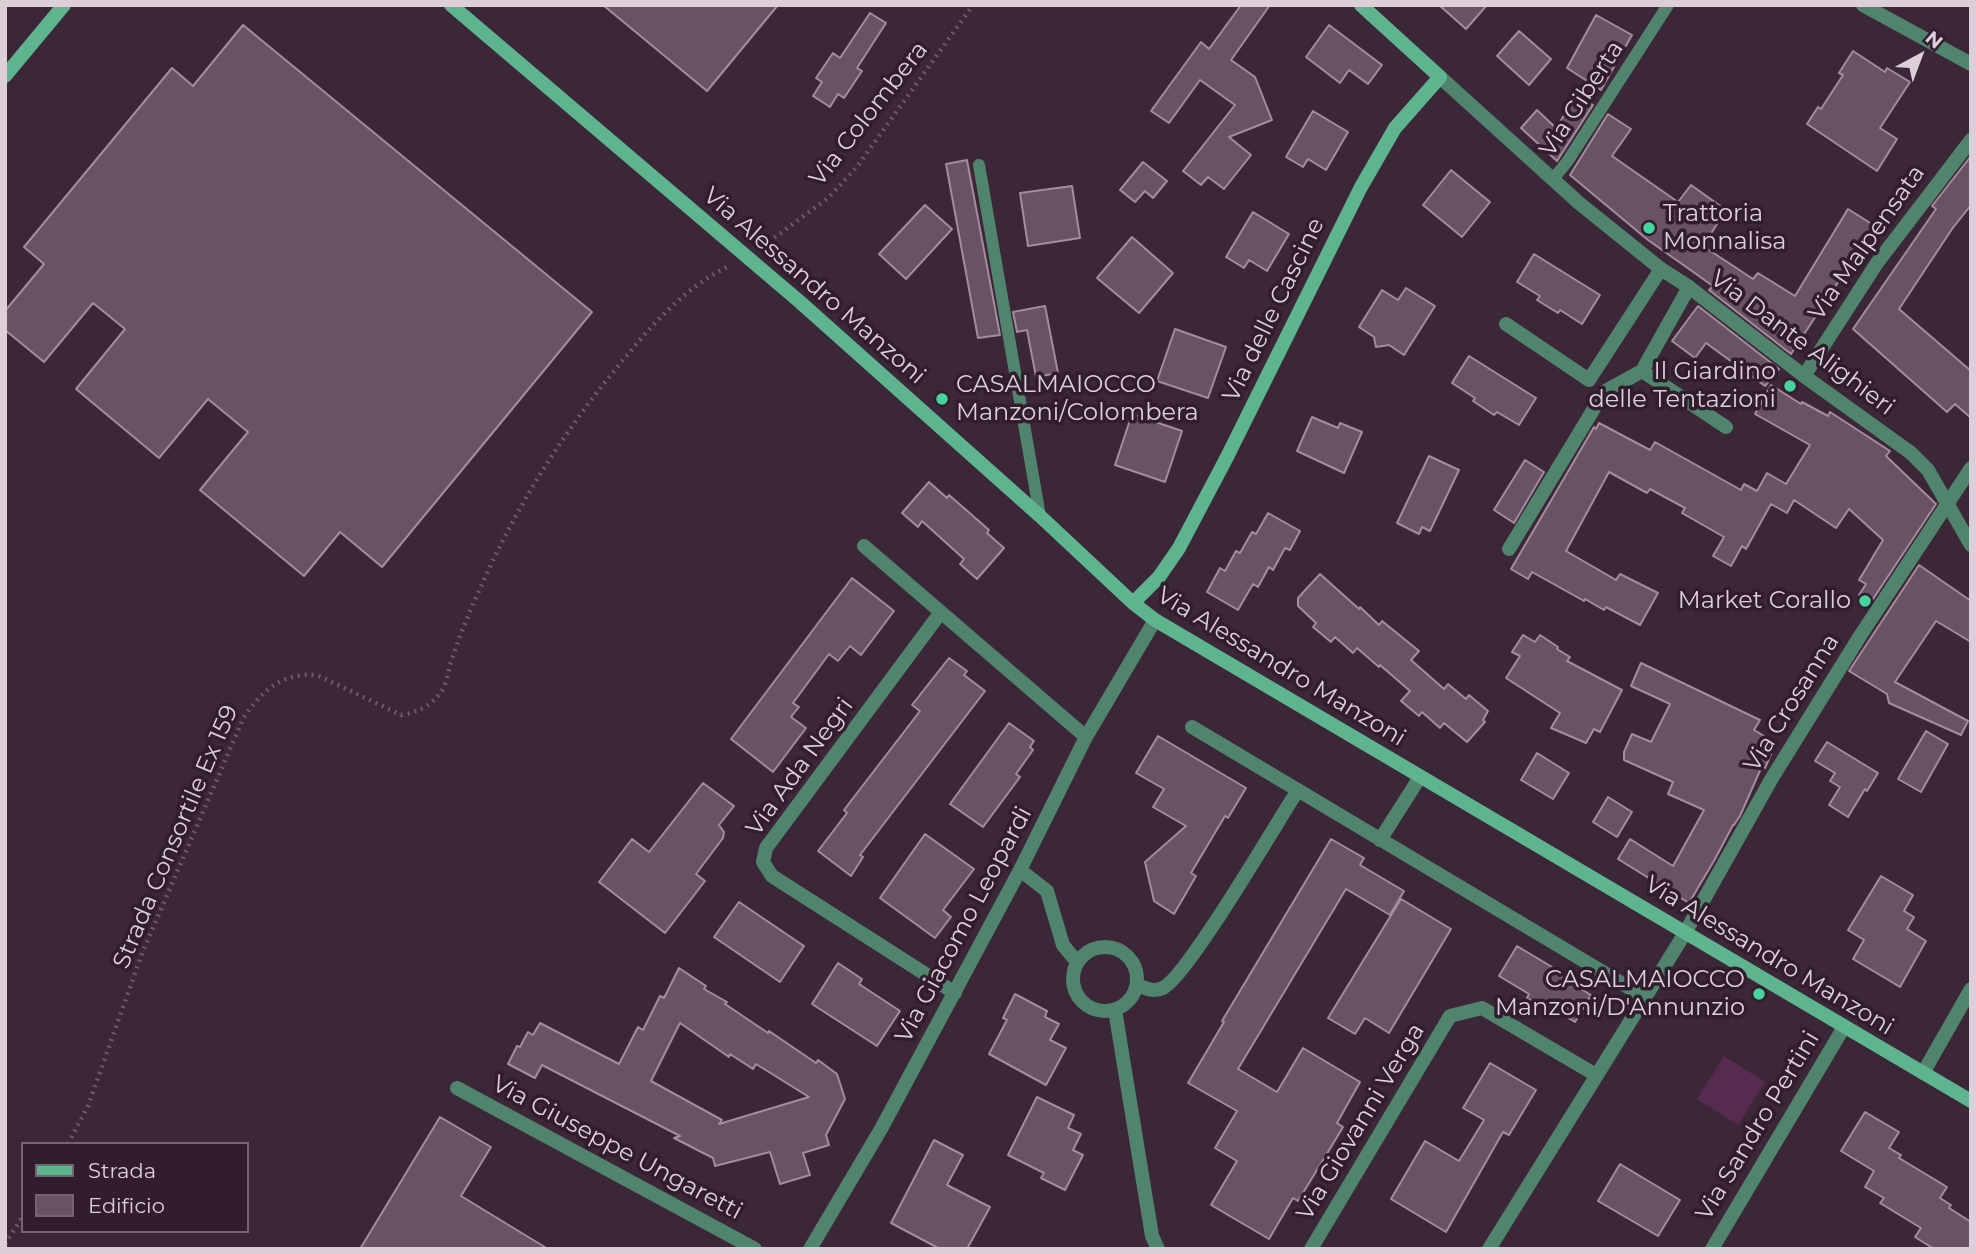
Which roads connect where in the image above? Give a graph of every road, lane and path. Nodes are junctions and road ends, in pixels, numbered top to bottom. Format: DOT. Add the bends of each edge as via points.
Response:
graph roads {
  1 [pos="64,5"];
  2 [pos="973,5"];
  3 [pos="1361,5"];
  4 [pos="1668,5"];
  5 [pos="1863,5"];
  6 [pos="454,6"];
  7 [pos="1971,64"];
  8 [pos="5,76"];
  9 [pos="1440,76"];
  10 [pos="1971,139"];
  11 [pos="979,165"];
  12 [pos="1553,179"];
  13 [pos="748,257"];
  14 [pos="1661,269"];
  15 [pos="1689,287"];
  16 [pos="1506,324"];
  17 [pos="1642,371"];
  18 [pos="1804,376"];
  19 [pos="1726,427"];
  20 [pos="1971,468"];
  21 [pos="1948,505"];
  22 [pos="1040,516"];
  23 [pos="1971,545"];
  24 [pos="864,546"];
  25 [pos="1509,549"];
  26 [pos="1133,603"];
  27 [pos="941,612"];
  28 [pos="1155,620"];
  29 [pos="1192,727"];
  30 [pos="1086,737"];
  31 [pos="1420,777"];
  32 [pos="1297,790"];
  33 [pos="1380,840"];
  34 [pos="1020,870"];
  35 [pos="1685,933"];
  36 [pos="1077,962"];
  37 [pos="1138,985"];
  38 [pos="1971,989"];
  39 [pos="955,993"];
  40 [pos="1643,996"];
  41 [pos="1115,1010"];
  42 [pos="1844,1027"];
  43 [pos="1923,1073"];
  44 [pos="1596,1075"];
  45 [pos="457,1088"];
  46 [pos="1971,1101"];
  47 [pos="69,1142"];
  48 [pos="21,1219"];
  49 [pos="5,1244"];
  50 [pos="755,1249"];
  51 [pos="810,1249"];
  52 [pos="1158,1249"];
  53 [pos="1311,1249"];
  54 [pos="1489,1249"];
  55 [pos="1712,1249"];
  1 -- 8 [label="street"];
  2 -- 13 [label="path, Via Colombera" via="856,168 828,198"];
  3 -- 9 [label="street, Via Dante Alighieri"];
  4 -- 12 [label="lane, Via Giberta"];
  5 -- 7 [label="street"];
  6 -- 13 [label="street, Via Alessandro Manzoni"];
  9 -- 12 [label="street, Via Dante Alighieri"];
  9 -- 26 [label="street, Via delle Cascine" via="1395,128 1179,548"];
  10 -- 18 [label="street, Via Malpensata" via="1877,263"];
  11 -- 22 [label="lane"];
  12 -- 14 [label="street, Via Dante Alighieri"];
  13 -- 22 [label="street, Via Alessandro Manzoni"];
  13 -- 47 [label="path, Strada Consortile Ex 159" via="714,273 683,296 596,392 549,459 504,536 469,614 443,690 428,705 401,715 317,675 302,674 284,678 255,700 143,951 88,1106"];
  14 -- 15 [label="street, Via Dante Alighieri"];
  14 -- 16 [label="street" via="1589,380"];
  15 -- 17 [label="street"];
  15 -- 18 [label="street, Via Dante Alighieri"];
  17 -- 19 [label="street"];
  17 -- 25 [label="street" via="1604,392"];
  18 -- 21 [label="street, Via Dante Alighieri" via="1911,453 1928,470"];
  20 -- 21 [label="street, Via Crosanna"];
  21 -- 23 [label="street, Via Dante Alighieri"];
  21 -- 35 [label="street, Via Crosanna" via="1772,778"];
  22 -- 26 [label="street, Via Alessandro Manzoni"];
  24 -- 27 [label="street"];
  26 -- 28 [label="street, Via Alessandro Manzoni"];
  27 -- 30 [label="street"];
  27 -- 39 [label="street, Via Ada Negri" via="766,848 763,862 772,876"];
  28 -- 30 [label="street, Via Giacomo Leopardi"];
  28 -- 31 [label="street, Via Alessandro Manzoni"];
  29 -- 32 [label="street"];
  30 -- 34 [label="street, Via Giacomo Leopardi"];
  31 -- 33 [label="street"];
  31 -- 35 [label="street, Via Alessandro Manzoni"];
  32 -- 33 [label="street"];
  32 -- 37 [label="street" via="1189,960 1165,987 1149,990"];
  33 -- 40 [label="street"];
  34 -- 36 [label="street" via="1047,891 1063,945"];
  34 -- 39 [label="street, Via Giacomo Leopardi"];
  35 -- 40 [label="street, Via Crosanna"];
  35 -- 42 [label="street, Via Alessandro Manzoni"];
  36 -- 37 [label="street" via="1090,950 1108,946 1125,952 1136,967"];
  36 -- 41 [label="street" via="1073,977 1085,1004 1099,1011"];
  37 -- 41 [label="street" via="1129,1001"];
  38 -- 43 [label="street"];
  39 -- 51 [label="street, Via Giacomo Leopardi"];
  40 -- 44 [label="street, Via Crosanna"];
  41 -- 52 [label="street" via="1152,1236"];
  42 -- 43 [label="street, Via Alessandro Manzoni"];
  42 -- 55 [label="street, Via Sandro Pertini"];
  43 -- 46 [label="street, Via Alessandro Manzoni"];
  44 -- 53 [label="street, Via Giovanni Verga" via="1482,1008 1450,1016"];
  44 -- 54 [label="street, Via Crosanna"];
  45 -- 50 [label="street, Via Giuseppe Ungaretti"];
  48 -- 49 [label="path"];
}
